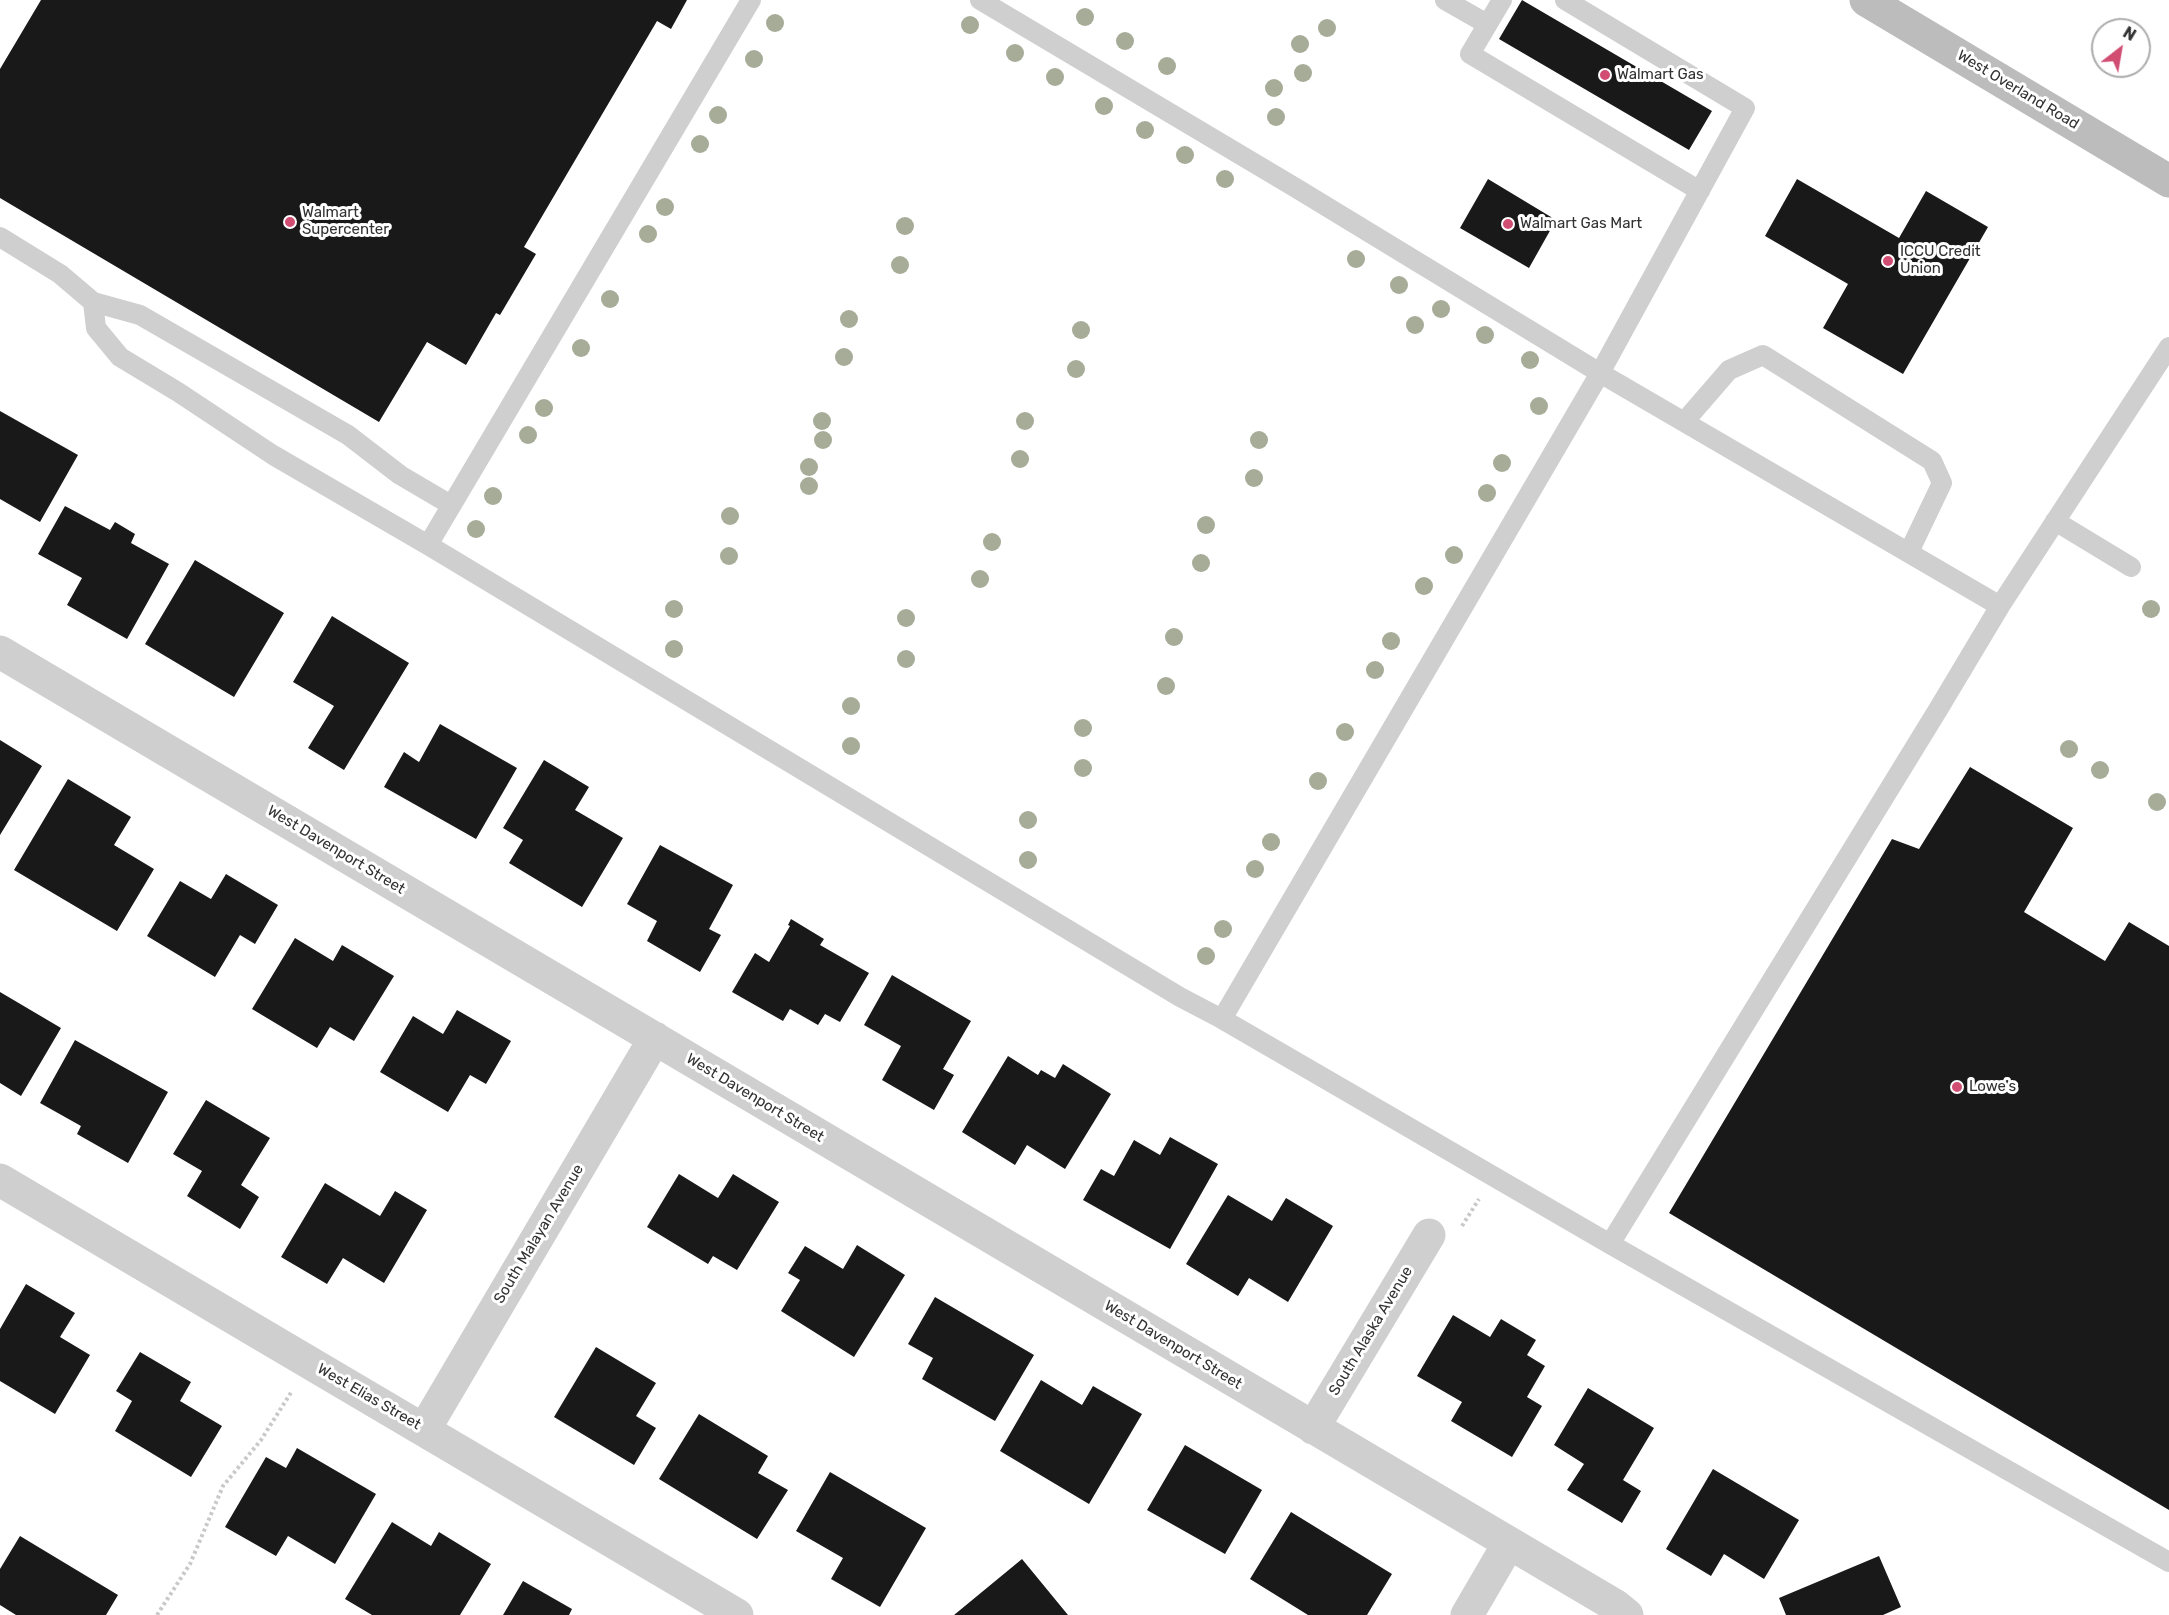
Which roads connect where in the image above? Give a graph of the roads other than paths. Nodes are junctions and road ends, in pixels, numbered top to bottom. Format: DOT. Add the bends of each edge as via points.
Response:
graph roads {
  1 [pos="751,0"];
  2 [pos="980,0"];
  3 [pos="1445,0"];
  4 [pos="1502,0"];
  5 [pos="1565,0"];
  6 [pos="1866,0"];
  7 [pos="1487,24"];
  8 [pos="2169,181"];
  9 [pos="1700,191"];
  10 [pos="0,237"];
  11 [pos="93,302"];
  12 [pos="2169,347"];
  13 [pos="1600,373"];
  14 [pos="1684,422"];
  15 [pos="451,505"];
  16 [pos="2055,521"];
  17 [pos="428,545"];
  18 [pos="1909,552"];
  19 [pos="2131,567"];
  20 [pos="2000,606"];
  21 [pos="0,652"];
  22 [pos="1222,1019"];
  23 [pos="654,1038"];
  24 [pos="0,1180"];
  25 [pos="1428,1235"];
  26 [pos="1610,1244"];
  27 [pos="1313,1428"];
  28 [pos="424,1430"];
  29 [pos="1509,1543"];
  30 [pos="2169,1562"];
  31 [pos="737,1615"];
  32 [pos="1467,1615"];
  33 [pos="1628,1615"];
  1 -- 15 [label="lane"];
  2 -- 13 [label="lane"];
  3 -- 7 [label="lane"];
  4 -- 7 [label="lane"];
  5 -- 9 [label="lane" via="1745,108"];
  6 -- 8 [label="street, West Overland Road"];
  7 -- 9 [label="lane" via="1470,54"];
  9 -- 13 [label="lane"];
  10 -- 11 [label="lane" via="60,274"];
  11 -- 15 [label="lane" via="140,315 348,435 399,475"];
  11 -- 17 [label="lane" via="96,328 120,357 273,454"];
  12 -- 16 [label="lane"];
  13 -- 14 [label="lane"];
  13 -- 22 [label="lane"];
  14 -- 18 [label="lane"];
  14 -- 18 [label="lane" via="1729,370 1763,356 1932,461 1942,483"];
  15 -- 17 [label="lane"];
  16 -- 19 [label="lane"];
  16 -- 20 [label="lane"];
  17 -- 22 [label="lane"];
  18 -- 20 [label="lane"];
  20 -- 26 [label="lane"];
  21 -- 23 [label="street, West Davenport Street"];
  22 -- 26 [label="lane"];
  23 -- 27 [label="street, West Davenport Street"];
  23 -- 28 [label="street, South Malayan Avenue"];
  24 -- 28 [label="street, West Elias Street"];
  25 -- 27 [label="street, South Alaska Avenue"];
  26 -- 30 [label="lane"];
  27 -- 29 [label="street, West Davenport Street"];
  28 -- 31 [label="street, West Elias Street"];
  29 -- 32 [label="street"];
  29 -- 33 [label="street, West Davenport Street"];
}
